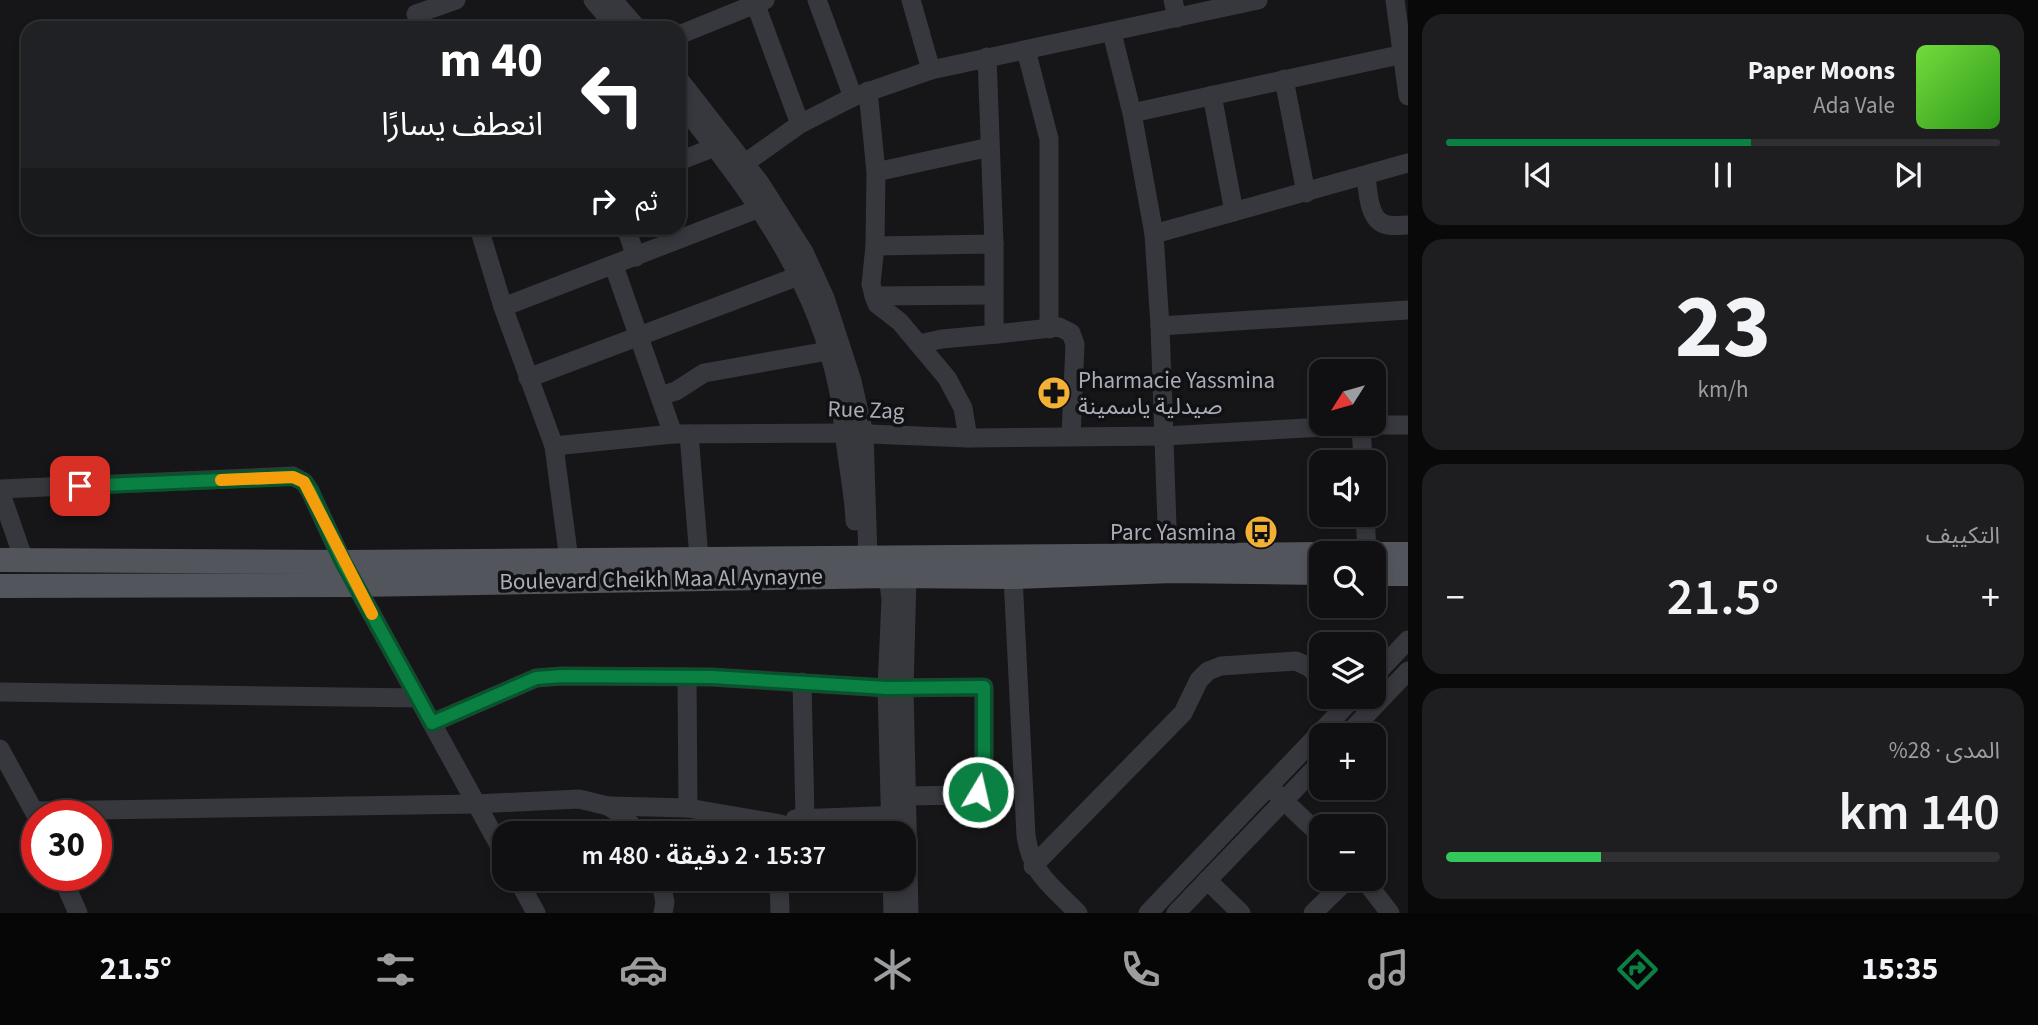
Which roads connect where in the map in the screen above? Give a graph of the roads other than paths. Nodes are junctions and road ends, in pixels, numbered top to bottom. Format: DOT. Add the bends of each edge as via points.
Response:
graph roads {
  1 [pos="456,0"];
  2 [pos="593,0"];
  3 [pos="613,0"];
  4 [pos="817,0"];
  5 [pos="911,0"];
  6 [pos="1258,0"];
  7 [pos="1395,0"];
  8 [pos="758,1"];
  9 [pos="1175,9"];
  10 [pos="416,14"];
  11 [pos="611,21"];
  12 [pos="630,21"];
  13 [pos="686,32"];
  14 [pos="1112,33"];
  15 [pos="1026,50"];
  16 [pos="1406,54"];
  17 [pos="986,57"];
  18 [pos="931,70"];
  19 [pos="1284,79"];
  20 [pos="686,89"];
  21 [pos="860,94"];
  22 [pos="1212,95"];
  23 [pos="1408,96"];
  24 [pos="686,112"];
  25 [pos="1132,113"];
  26 [pos="800,124"];
  27 [pos="990,147"];
  28 [pos="715,148"];
  29 [pos="686,158"];
  30 [pos="1408,163"];
  31 [pos="740,167"];
  32 [pos="876,172"];
  33 [pos="1366,176"];
  34 [pos="1306,193"];
  35 [pos="760,208"];
  36 [pos="1234,212"];
  37 [pos="1408,225"];
  38 [pos="1154,234"];
  39 [pos="487,235"];
  40 [pos="628,235"];
  41 [pos="994,244"];
  42 [pos="875,246"];
  43 [pos="636,257"];
  44 [pos="614,266"];
  45 [pos="806,273"];
  46 [pos="994,295"];
  47 [pos="874,296"];
  48 [pos="503,307"];
  49 [pos="1408,310"];
  50 [pos="996,326"];
  51 [pos="1160,326"];
  52 [pos="1049,329"];
  53 [pos="638,338"];
  54 [pos="919,344"];
  55 [pos="828,351"];
  56 [pos="528,378"];
  57 [pos="660,396"];
  58 [pos="1386,425"];
  59 [pos="1408,425"];
  60 [pos="1309,428"];
  61 [pos="854,433"];
  62 [pos="681,434"];
  63 [pos="1071,436"];
  64 [pos="1165,436"];
  65 [pos="968,438"];
  66 [pos="554,446"];
  67 [pos="0,490"];
  68 [pos="864,550"];
  69 [pos="1168,554"];
  70 [pos="1309,554"];
  71 [pos="1386,554"];
  72 [pos="1408,554"];
  73 [pos="8,556"];
  74 [pos="699,558"];
  75 [pos="569,560"];
  76 [pos="343,562"];
  77 [pos="1309,573"];
  78 [pos="1386,574"];
  79 [pos="1408,574"];
  80 [pos="897,577"];
  81 [pos="1013,577"];
  82 [pos="355,585"];
  83 [pos="0,586"];
  84 [pos="1408,640"];
  85 [pos="1386,663"];
  86 [pos="1309,667"];
  87 [pos="1408,671"];
  88 [pos="687,677"];
  89 [pos="802,682"];
  90 [pos="1018,685"];
  91 [pos="984,687"];
  92 [pos="895,688"];
  93 [pos="0,692"];
  94 [pos="418,698"];
  95 [pos="1341,709"];
  96 [pos="1356,709"];
  97 [pos="1363,718"];
  98 [pos="432,723"];
  99 [pos="1358,723"];
  100 [pos="0,748"];
  101 [pos="1309,771"];
  102 [pos="1278,794"];
  103 [pos="28,800"];
  104 [pos="476,804"];
  105 [pos="608,806"];
  106 [pos="688,808"];
  107 [pos="112,812"];
  108 [pos="898,815"];
  109 [pos="805,819"];
  110 [pos="628,821"];
  111 [pos="747,821"];
  112 [pos="788,821"];
  113 [pos="1309,824"];
  114 [pos="492,833"];
  115 [pos="1034,866"];
  116 [pos="1207,880"];
  117 [pos="68,891"];
  118 [pos="524,891"];
  119 [pos="663,891"];
  120 [pos="779,891"];
  121 [pos="892,891"];
  122 [pos="1336,891"];
  123 [pos="1373,891"];
  124 [pos="78,913"];
  125 [pos="536,913"];
  126 [pos="663,913"];
  127 [pos="780,913"];
  128 [pos="893,913"];
  129 [pos="909,913"];
  130 [pos="1078,913"];
  131 [pos="1148,913"];
  132 [pos="1176,913"];
  133 [pos="1241,913"];
  134 [pos="1314,913"];
  135 [pos="1390,913"];
  1 -- 10 [label="street"];
  2 -- 11 [label="street"];
  3 -- 12 [label="street"];
  4 -- 21 [label="street"];
  5 -- 18 [label="street"];
  6 -- 9 [label="street"];
  7 -- 16 [label="street"];
  8 -- 13 [label="street"];
  8 -- 26 [label="street"];
  9 -- 14 [label="street"];
  14 -- 15 [label="street"];
  14 -- 25 [label="street"];
  15 -- 17 [label="street"];
  15 -- 52 [label="street" via="1049,139"];
  16 -- 19 [label="street"];
  16 -- 23 [label="street"];
  17 -- 18 [label="street"];
  17 -- 27 [label="street"];
  18 -- 21 [label="street"];
  19 -- 22 [label="street"];
  19 -- 34 [label="street"];
  20 -- 31 [label="street"];
  21 -- 26 [label="street"];
  21 -- 32 [label="street"];
  22 -- 25 [label="street"];
  22 -- 36 [label="street"];
  24 -- 28 [label="street"];
  25 -- 38 [label="street"];
  26 -- 31 [label="street"];
  27 -- 32 [label="street"];
  27 -- 41 [label="street"];
  28 -- 29 [label="street"];
  28 -- 31 [label="street"];
  30 -- 33 [label="street"];
  31 -- 35 [label="street"];
  31 -- 45 [label="street"];
  32 -- 42 [label="street"];
  33 -- 34 [label="street"];
  33 -- 37 [label="street" via="1378,220 1387,226"];
  34 -- 36 [label="street"];
  35 -- 43 [label="street"];
  35 -- 45 [label="street"];
  36 -- 38 [label="street"];
  38 -- 51 [label="street"];
  39 -- 48 [label="street"];
  40 -- 43 [label="street"];
  41 -- 42 [label="street"];
  41 -- 46 [label="street"];
  42 -- 47 [label="street"];
  43 -- 44 [label="street"];
  44 -- 48 [label="street"];
  44 -- 53 [label="street"];
  45 -- 53 [label="street"];
  45 -- 55 [label="street"];
  45 -- 61 [label="street" via="852,381"];
  46 -- 47 [label="street"];
  46 -- 50 [label="street"];
  47 -- 54 [label="street"];
  48 -- 56 [label="street"];
  49 -- 51 [label="street"];
  50 -- 52 [label="street"];
  50 -- 54 [label="street"];
  51 -- 64 [label="street"];
  52 -- 63 [label="street" via="1059,327 1072,333 1075,344"];
  53 -- 56 [label="street"];
  53 -- 57 [label="street"];
  54 -- 65 [label="street" via="958,396"];
  55 -- 57 [label="street" via="704,373"];
  55 -- 61 [label="street"];
  56 -- 66 [label="street"];
  57 -- 62 [label="street"];
  58 -- 59 [label="street, Rue Zag"];
  60 -- 64 [label="street, Rue Zag"];
  61 -- 62 [label="street, Rue Zag"];
  61 -- 65 [label="street, Rue Zag"];
  61 -- 68 [label="street" via="855,510"];
  62 -- 66 [label="street, Rue Zag"];
  62 -- 74 [label="street"];
  63 -- 64 [label="street, Rue Zag"];
  63 -- 65 [label="street, Rue Zag"];
  64 -- 69 [label="street"];
  66 -- 75 [label="street"];
  67 -- 73 [label="street"];
  67 -- 76 [label="street" via="293,477 310,491"];
  68 -- 69 [label="main road, Boulevard Cheikh Maa Al Aynayne"];
  68 -- 74 [label="main road, Boulevard Cheikh Maa Al Aynayne"];
  69 -- 70 [label="main road, Boulevard Cheikh Maa Al Aynayne"];
  71 -- 72 [label="main road"];
  73 -- 76 [label="main road, Boulevard Cheikh Maa Al Aynayne"];
  74 -- 75 [label="main road, Boulevard Cheikh Maa Al Aynayne"];
  75 -- 76 [label="main road, Boulevard Cheikh Maa Al Aynayne"];
  76 -- 82 [label="street"];
  77 -- 81 [label="main road, Boulevard Cheikh Maa Al Aynayne" via="1172,571"];
  78 -- 79 [label="main road"];
  80 -- 81 [label="main road, Boulevard Cheikh Maa Al Aynayne"];
  80 -- 82 [label="main road, Boulevard Cheikh Maa Al Aynayne"];
  80 -- 92 [label="street" via="891,599"];
  81 -- 90 [label="street"];
  82 -- 83 [label="main road, Boulevard Cheikh Maa Al Aynayne"];
  82 -- 94 [label="street"];
  84 -- 85 [label="street"];
  86 -- 115 [label="street" via="1296,661 1221,666 1208,671 1183,713"];
  87 -- 97 [label="street"];
  88 -- 89 [label="street"];
  88 -- 98 [label="street" via="536,678"];
  88 -- 106 [label="street"];
  89 -- 92 [label="street"];
  89 -- 109 [label="street"];
  90 -- 91 [label="street"];
  90 -- 115 [label="street" via="1026,836"];
  91 -- 92 [label="street"];
  91 -- 108 [label="street" via="984,783 978,792"];
  92 -- 108 [label="street"];
  93 -- 94 [label="street"];
  94 -- 98 [label="street"];
  95 -- 102 [label="street"];
  96 -- 97 [label="street"];
  97 -- 99 [label="street"];
  98 -- 104 [label="street"];
  100 -- 103 [label="street"];
  101 -- 102 [label="street"];
  102 -- 113 [label="street"];
  102 -- 116 [label="street"];
  102 -- 131 [label="street"];
  104 -- 105 [label="street" via="579,799"];
  104 -- 107 [label="street"];
  104 -- 114 [label="street"];
  105 -- 106 [label="street"];
  105 -- 110 [label="street"];
  106 -- 111 [label="street"];
  108 -- 109 [label="street"];
  108 -- 129 [label="street"];
  109 -- 112 [label="street"];
  115 -- 130 [label="street"];
  116 -- 132 [label="street"];
  116 -- 133 [label="street"];
  117 -- 124 [label="street"];
  118 -- 125 [label="street"];
  119 -- 126 [label="street"];
  120 -- 127 [label="street"];
  121 -- 128 [label="street"];
  122 -- 134 [label="street"];
  123 -- 135 [label="street"];
}
